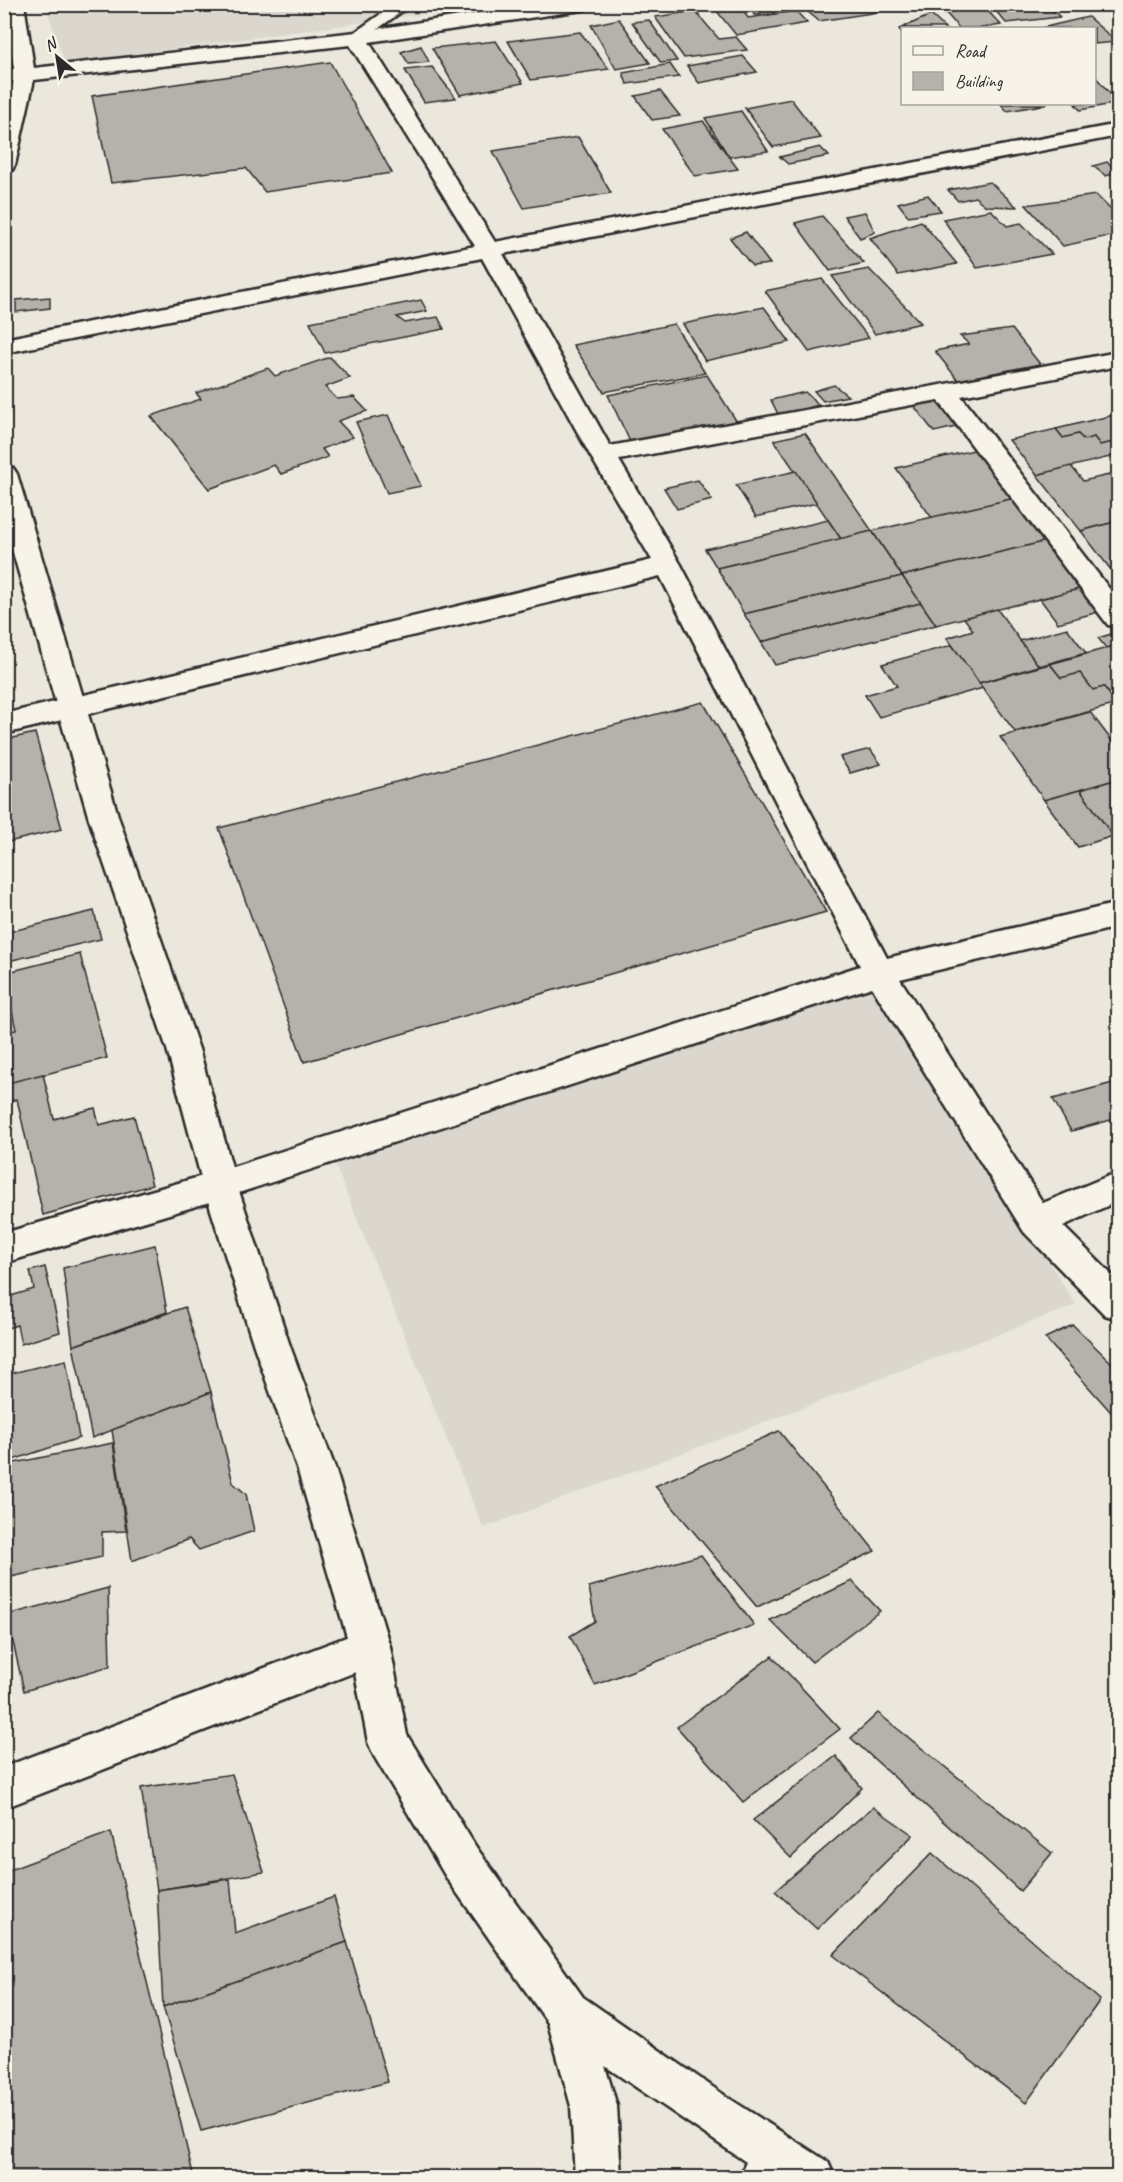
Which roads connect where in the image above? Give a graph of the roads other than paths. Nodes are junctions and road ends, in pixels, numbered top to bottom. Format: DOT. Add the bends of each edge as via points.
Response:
graph roads {
  1 [pos="14,4"];
  2 [pos="405,4"];
  3 [pos="582,4"];
  4 [pos="356,38"];
  5 [pos="15,75"];
  6 [pos="1119,130"];
  7 [pos="4,165"];
  8 [pos="489,250"];
  9 [pos="4,346"];
  10 [pos="1114,366"];
  11 [pos="945,392"];
  12 [pos="603,455"];
  13 [pos="4,474"];
  14 [pos="669,565"];
  15 [pos="1119,618"];
  16 [pos="74,708"];
  17 [pos="4,724"];
  18 [pos="1119,915"];
  19 [pos="879,972"];
  20 [pos="220,1185"];
  21 [pos="1119,1186"];
  22 [pos="1036,1222"];
  23 [pos="4,1248"];
  24 [pos="1119,1304"];
  25 [pos="370,1647"];
  26 [pos="4,1788"];
  27 [pos="567,2013"];
  28 [pos="788,2173"];
  29 [pos="598,2178"];
  1 -- 5 [label="street"];
  2 -- 4 [label="lane"];
  3 -- 4 [label="street"];
  4 -- 5 [label="street"];
  4 -- 8 [label="street"];
  5 -- 7 [label="street"];
  6 -- 8 [label="street"];
  8 -- 9 [label="street"];
  8 -- 12 [label="street"];
  10 -- 11 [label="street"];
  11 -- 12 [label="street"];
  11 -- 15 [label="street"];
  12 -- 14 [label="street"];
  13 -- 16 [label="street"];
  14 -- 16 [label="street"];
  14 -- 19 [label="street"];
  16 -- 17 [label="street"];
  16 -- 20 [label="street" via="108,830 183,1049"];
  18 -- 19 [label="street"];
  19 -- 20 [label="street"];
  19 -- 22 [label="street"];
  20 -- 23 [label="street"];
  20 -- 25 [label="street" via="316,1468"];
  21 -- 22 [label="street"];
  22 -- 24 [label="street"];
  25 -- 26 [label="street"];
  25 -- 27 [label="street" via="388,1742 456,1854"];
  27 -- 28 [label="street" via="711,2113"];
  27 -- 29 [label="street" via="594,2106"];
}
